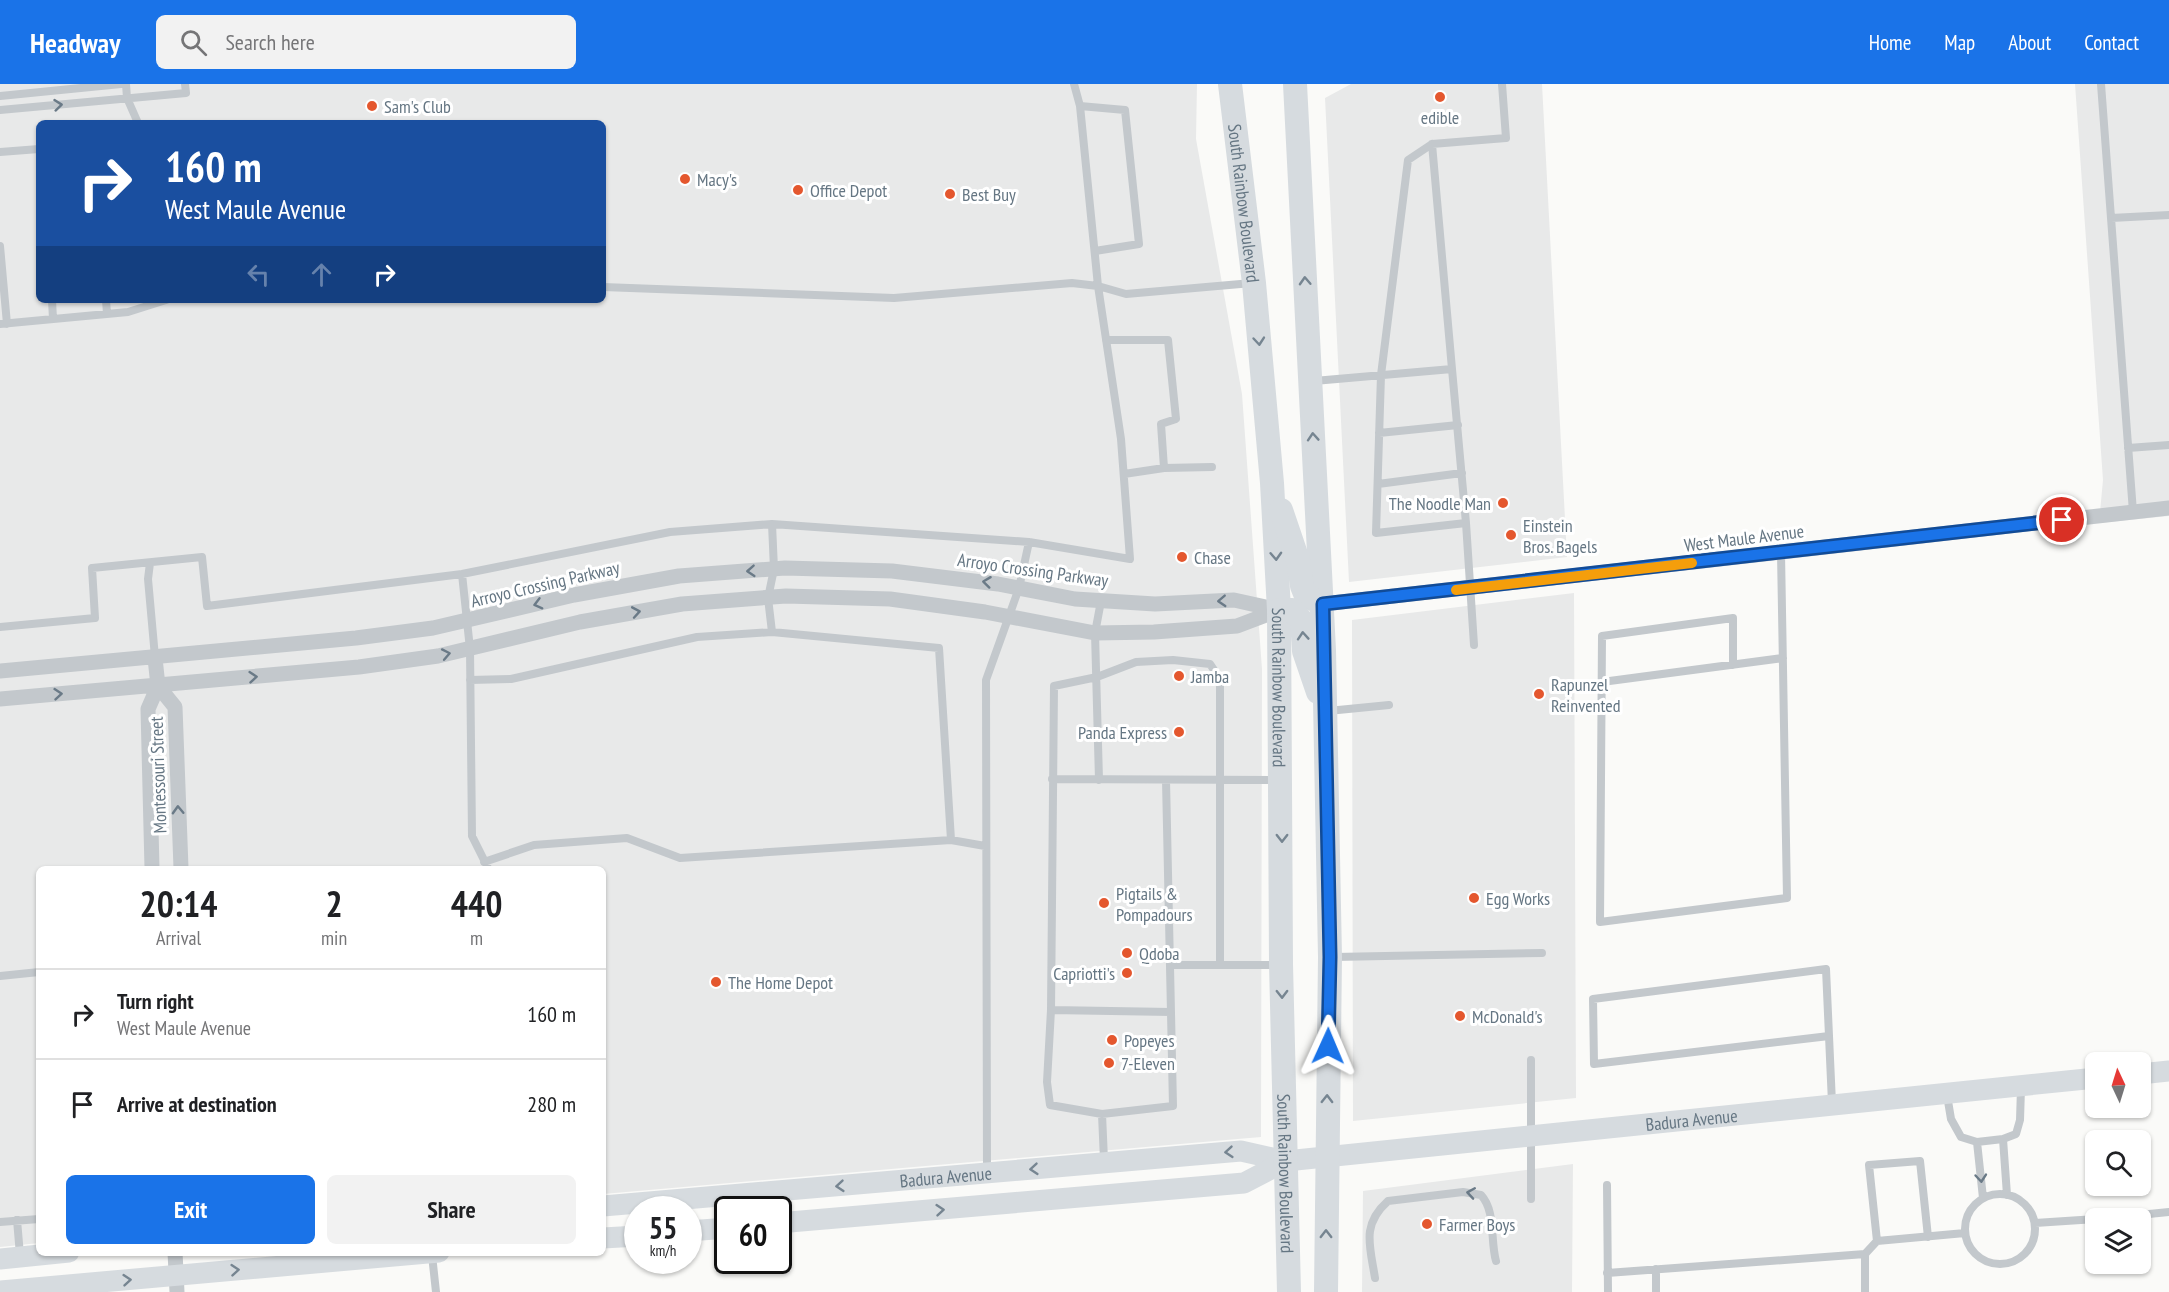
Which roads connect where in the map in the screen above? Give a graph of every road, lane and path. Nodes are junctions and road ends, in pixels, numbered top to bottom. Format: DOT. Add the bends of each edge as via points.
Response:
graph roads {
  1 [pos="121,84"];
  2 [pos="126,84"];
  3 [pos="185,84"];
  4 [pos="1074,84"];
  5 [pos="1230,84"];
  6 [pos="1295,84"];
  7 [pos="1502,84"];
  8 [pos="2101,84"];
  9 [pos="0,96"];
  10 [pos="127,98"];
  11 [pos="1080,106"];
  12 [pos="0,110"];
  13 [pos="137,120"];
  14 [pos="1432,144"];
  15 [pos="36,148"];
  16 [pos="0,152"];
  17 [pos="2169,215"];
  18 [pos="2111,218"];
  19 [pos="0,246"];
  20 [pos="1095,251"];
  21 [pos="1254,283"];
  22 [pos="606,286"];
  23 [pos="1098,286"];
  24 [pos="52,303"];
  25 [pos="106,303"];
  26 [pos="153,303"];
  27 [pos="107,314"];
  28 [pos="53,319"];
  29 [pos="3,324"];
  30 [pos="1106,340"];
  31 [pos="1452,369"];
  32 [pos="1381,375"];
  33 [pos="1310,381"];
  34 [pos="1458,425"];
  35 [pos="1379,433"];
  36 [pos="2169,445"];
  37 [pos="2128,448"];
  38 [pos="1212,467"];
  39 [pos="1164,468"];
  40 [pos="1462,473"];
  41 [pos="1124,474"];
  42 [pos="1272,483"];
  43 [pos="1378,484"];
  44 [pos="2169,508"];
  45 [pos="2133,512"];
  46 [pos="1466,524"];
  47 [pos="772,525"];
  48 [pos="1029,542"];
  49 [pos="1781,553"];
  50 [pos="150,562"];
  51 [pos="774,569"];
  52 [pos="462,574"];
  53 [pos="1019,588"];
  54 [pos="1468,589"];
  55 [pos="768,598"];
  56 [pos="1101,601"];
  57 [pos="1323,604"];
  58 [pos="1279,610"];
  59 [pos="1009,617"];
  60 [pos="467,621"];
  61 [pos="0,627"];
  62 [pos="772,632"];
  63 [pos="1095,633"];
  64 [pos="1474,645"];
  65 [pos="470,649"];
  66 [pos="155,658"];
  67 [pos="1783,658"];
  68 [pos="1733,665"];
  69 [pos="0,671"];
  70 [pos="1096,677"];
  71 [pos="470,680"];
  72 [pos="1602,682"];
  73 [pos="158,686"];
  74 [pos="0,699"];
  75 [pos="1389,705"];
  76 [pos="1325,712"];
  77 [pos="1052,779"];
  78 [pos="1099,780"];
  79 [pos="1166,780"];
  80 [pos="1219,780"];
  81 [pos="1282,780"];
  82 [pos="951,840"];
  83 [pos="985,846"];
  84 [pos="486,865"];
  85 [pos="152,866"];
  86 [pos="181,866"];
  87 [pos="1542,953"];
  88 [pos="1330,957"];
  89 [pos="1281,964"];
  90 [pos="1170,965"];
  91 [pos="1220,965"];
  92 [pos="36,972"];
  93 [pos="0,976"];
  94 [pos="1051,1010"];
  95 [pos="1171,1012"];
  96 [pos="1829,1036"];
  97 [pos="1531,1060"];
  98 [pos="2169,1071"];
  99 [pos="2151,1073"];
  100 [pos="2085,1079"];
  101 [pos="2021,1086"];
  102 [pos="1946,1093"];
  103 [pos="1833,1104"];
  104 [pos="1102,1114"];
  105 [pos="1531,1136"];
  106 [pos="2003,1139"];
  107 [pos="1977,1142"];
  108 [pos="1326,1157"];
  109 [pos="1286,1161"];
  110 [pos="1104,1163"];
  111 [pos="987,1173"];
  112 [pos="1607,1185"];
  113 [pos="2007,1195"];
  114 [pos="1983,1198"];
  115 [pos="1531,1199"];
  116 [pos="989,1205"];
  117 [pos="606,1206"];
  118 [pos="2169,1212"];
  119 [pos="2151,1214"];
  120 [pos="36,1219"];
  121 [pos="2085,1220"];
  122 [pos="17,1221"];
  123 [pos="0,1222"];
  124 [pos="792,1222"];
  125 [pos="2035,1223"];
  126 [pos="1965,1233"];
  127 [pos="624,1237"];
  128 [pos="1928,1237"];
  129 [pos="606,1238"];
  130 [pos="1876,1241"];
  131 [pos="1864,1254"];
  132 [pos="36,1255"];
  133 [pos="175,1256"];
  134 [pos="407,1256"];
  135 [pos="432,1256"];
  136 [pos="10,1258"];
  137 [pos="1496,1261"];
  138 [pos="1656,1269"];
  139 [pos="1607,1273"];
  140 [pos="1375,1278"];
  141 [pos="177,1284"];
  142 [pos="0,1291"];
  143 [pos="436,1292"];
  144 [pos="1289,1292"];
  145 [pos="1326,1292"];
  146 [pos="1608,1292"];
  147 [pos="1656,1292"];
  148 [pos="1865,1292"];
  1 -- 9 [label="lane"];
  2 -- 10 [label="lane"];
  3 -- 10 [label="lane" via="186,93"];
  4 -- 11 [label="lane"];
  5 -- 21 [label="main road, South Rainbow Boulevard"];
  33 -- 6 [label="main road, one-way"];
  7 -- 14 [label="lane" via="1506,138"];
  8 -- 18 [label="lane"];
  12 -- 10 [label="lane, one-way"];
  10 -- 13 [label="lane"];
  11 -- 20 [label="lane"];
  11 -- 20 [label="lane" via="1125,110 1139,244"];
  14 -- 31 [label="lane"];
  14 -- 32 [label="lane" via="1408,160"];
  15 -- 16 [label="lane"];
  17 -- 18 [label="lane"];
  18 -- 37 [label="lane"];
  19 -- 29 [label="lane"];
  20 -- 23 [label="lane"];
  21 -- 23 [label="lane" via="1126,294"];
  21 -- 42 [label="main road, South Rainbow Boulevard, one-way"];
  22 -- 23 [label="lane" via="894,298 1072,283"];
  23 -- 30 [label="lane"];
  24 -- 28 [label="lane"];
  25 -- 27 [label="lane"];
  26 -- 27 [label="lane"];
  27 -- 28 [label="lane"];
  28 -- 29 [label="lane"];
  30 -- 39 [label="lane" via="1168,340 1176,419 1161,424"];
  30 -- 41 [label="lane"];
  31 -- 32 [label="lane"];
  31 -- 34 [label="lane"];
  32 -- 33 [label="lane"];
  32 -- 35 [label="lane"];
  57 -- 33 [label="main road, one-way"];
  34 -- 35 [label="lane"];
  34 -- 40 [label="lane"];
  35 -- 43 [label="lane"];
  36 -- 37 [label="lane"];
  37 -- 45 [label="lane"];
  38 -- 39 [label="lane"];
  39 -- 41 [label="lane"];
  40 -- 43 [label="lane"];
  40 -- 46 [label="lane"];
  41 -- 48 [label="lane" via="1130,559"];
  42 -- 57 [label="main road" via="1306,596"];
  42 -- 58 [label="main road, South Rainbow Boulevard, one-way"];
  43 -- 46 [label="lane" via="1376,533"];
  44 -- 45 [label="street, West Maule Avenue"];
  45 -- 49 [label="street, West Maule Avenue"];
  46 -- 54 [label="lane"];
  47 -- 48 [label="lane"];
  47 -- 51 [label="lane"];
  47 -- 52 [label="lane" via="670,532"];
  48 -- 53 [label="lane"];
  49 -- 54 [label="street, West Maule Avenue"];
  49 -- 67 [label="lane"];
  50 -- 52 [label="lane" via="202,556 207,606"];
  50 -- 61 [label="lane" via="92,568 95,618"];
  50 -- 66 [label="lane"];
  53 -- 51 [label="street, Arroyo Crossing Parkway, one-way" via="892,571"];
  51 -- 55 [label="lane"];
  51 -- 60 [label="street, Arroyo Crossing Parkway, one-way" via="667,578"];
  52 -- 60 [label="lane"];
  53 -- 56 [label="street, Arroyo Crossing Parkway"];
  53 -- 59 [label="lane"];
  54 -- 57 [label="street, West Maule Avenue"];
  54 -- 64 [label="lane"];
  55 -- 59 [label="street" via="890,599"];
  55 -- 62 [label="lane"];
  65 -- 55 [label="street, one-way" via="580,622 682,604"];
  58 -- 56 [label="street, Arroyo Crossing Parkway, one-way" via="1234,600 1155,604"];
  56 -- 63 [label="lane"];
  57 -- 76 [label="main road"];
  58 -- 63 [label="street" via="1237,626"];
  76 -- 58 [label="main road, one-way" via="1304,651 1302,621 1292,610"];
  58 -- 81 [label="main road, South Rainbow Boulevard"];
  59 -- 63 [label="street"];
  59 -- 83 [label="lane" via="986,680"];
  60 -- 65 [label="lane"];
  60 -- 66 [label="street, Arroyo Crossing Parkway" via="356,638"];
  62 -- 71 [label="lane" via="697,637 511,679"];
  62 -- 82 [label="lane" via="939,648"];
  63 -- 70 [label="lane"];
  65 -- 71 [label="lane"];
  73 -- 65 [label="street, one-way" via="359,667"];
  66 -- 69 [label="street, Arroyo Crossing Parkway"];
  66 -- 73 [label="street, Montessouri Street"];
  67 -- 68 [label="lane"];
  67 -- 72 [label="lane" via="1787,898 1600,922"];
  68 -- 72 [label="lane"];
  68 -- 72 [label="lane" via="1733,618 1602,636"];
  70 -- 77 [label="lane" via="1054,686"];
  70 -- 78 [label="lane"];
  70 -- 80 [label="lane" via="1136,662 1210,664 1220,679"];
  71 -- 84 [label="lane" via="472,836"];
  74 -- 73 [label="street, one-way"];
  73 -- 85 [label="street, Montessouri Street" via="148,709"];
  86 -- 73 [label="street, Montessouri Street, one-way" via="175,707"];
  75 -- 76 [label="lane"];
  76 -- 88 [label="main road"];
  77 -- 78 [label="lane"];
  77 -- 94 [label="lane"];
  78 -- 79 [label="lane"];
  79 -- 80 [label="lane"];
  79 -- 90 [label="lane"];
  80 -- 81 [label="lane"];
  80 -- 91 [label="lane"];
  81 -- 89 [label="main road, South Rainbow Boulevard, one-way"];
  82 -- 83 [label="lane"];
  82 -- 84 [label="lane" via="680,858 627,838 534,845"];
  83 -- 111 [label="lane"];
  87 -- 88 [label="lane"];
  108 -- 88 [label="main road, one-way"];
  89 -- 91 [label="lane"];
  89 -- 109 [label="main road, South Rainbow Boulevard, one-way"];
  90 -- 91 [label="lane"];
  90 -- 95 [label="lane"];
  92 -- 93 [label="lane"];
  94 -- 95 [label="lane"];
  94 -- 104 [label="lane" via="1047,1082 1050,1105"];
  95 -- 104 [label="lane" via="1173,1106"];
  96 -- 96 [label="lane" via="1826,969 1593,999 1594,1064"];
  96 -- 103 [label="lane"];
  97 -- 105 [label="lane"];
  98 -- 99 [label="main road"];
  100 -- 101 [label="main road, Badura Avenue"];
  101 -- 102 [label="main road, Badura Avenue"];
  101 -- 106 [label="lane" via="2016,1134"];
  102 -- 103 [label="main road, Badura Avenue"];
  102 -- 107 [label="lane" via="1951,1119 1961,1137"];
  103 -- 105 [label="main road, Badura Avenue"];
  104 -- 110 [label="lane"];
  105 -- 108 [label="main road, Badura Avenue"];
  105 -- 115 [label="lane"];
  106 -- 107 [label="lane"];
  106 -- 113 [label="lane"];
  107 -- 114 [label="lane, one-way"];
  108 -- 109 [label="main road, Badura Avenue"];
  145 -- 108 [label="main road, one-way"];
  109 -- 110 [label="main road, Badura Avenue, one-way" via="1241,1151"];
  109 -- 116 [label="main road, Badura Avenue" via="1244,1183"];
  109 -- 144 [label="main road, South Rainbow Boulevard"];
  110 -- 111 [label="main road, Badura Avenue, one-way"];
  111 -- 116 [label="main road"];
  111 -- 117 [label="main road, Badura Avenue, one-way"];
  112 -- 139 [label="lane"];
  113 -- 114 [label="lane"];
  113 -- 125 [label="lane" via="2026,1204"];
  114 -- 126 [label="lane" via="1969,1213"];
  124 -- 116 [label="main road, Badura Avenue, one-way"];
  118 -- 119 [label="lane"];
  120 -- 122 [label="lane"];
  121 -- 125 [label="lane"];
  122 -- 123 [label="lane"];
  122 -- 136 [label="lane"];
  125 -- 126 [label="lane" via="2032,1245 2016,1261 2005,1264 1984,1260 1968,1244"];
  126 -- 128 [label="lane"];
  127 -- 129 [label="main road"];
  128 -- 130 [label="lane"];
  128 -- 130 [label="lane" via="1920,1161 1869,1165"];
  130 -- 131 [label="lane"];
  131 -- 138 [label="lane"];
  131 -- 148 [label="lane"];
  132 -- 136 [label="main road"];
  133 -- 141 [label="street"];
  141 -- 134 [label="main road, one-way"];
  135 -- 143 [label="lane"];
  137 -- 140 [label="lane, one-way" via="1491,1246 1490,1208 1481,1195 1463,1191 1388,1201 1372,1219 1369,1241"];
  138 -- 139 [label="lane"];
  138 -- 147 [label="lane"];
  139 -- 146 [label="lane"];
  142 -- 141 [label="main road, one-way"];
}
